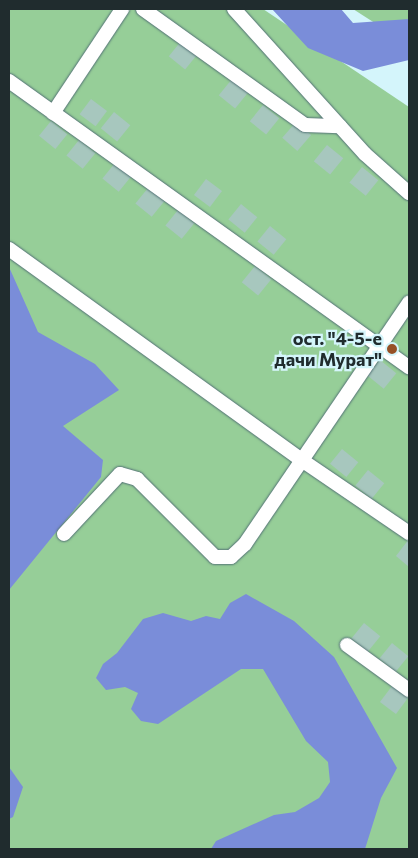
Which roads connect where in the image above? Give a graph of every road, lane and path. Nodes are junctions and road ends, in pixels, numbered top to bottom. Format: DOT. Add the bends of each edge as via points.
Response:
graph roads {
  1 [pos="122,9"];
  2 [pos="143,9"];
  3 [pos="234,9"];
  4 [pos="9,81"];
  5 [pos="53,113"];
  6 [pos="340,126"];
  7 [pos="409,193"];
  8 [pos="9,249"];
  9 [pos="409,303"];
  10 [pos="379,346"];
  11 [pos="409,367"];
  12 [pos="300,459"];
  13 [pos="409,533"];
  14 [pos="64,534"];
  15 [pos="347,645"];
  16 [pos="409,690"];
  1 -- 5 [label="street"];
  2 -- 6 [label="street" via="305,125"];
  3 -- 6 [label="street"];
  4 -- 5 [label="street"];
  5 -- 10 [label="street"];
  6 -- 7 [label="street" via="365,154"];
  8 -- 12 [label="street"];
  9 -- 10 [label="street"];
  10 -- 11 [label="street"];
  10 -- 12 [label="street"];
  12 -- 13 [label="street"];
  12 -- 14 [label="street" via="245,544 231,557 216,557 137,479 120,474"];
  15 -- 16 [label="street"];
}
